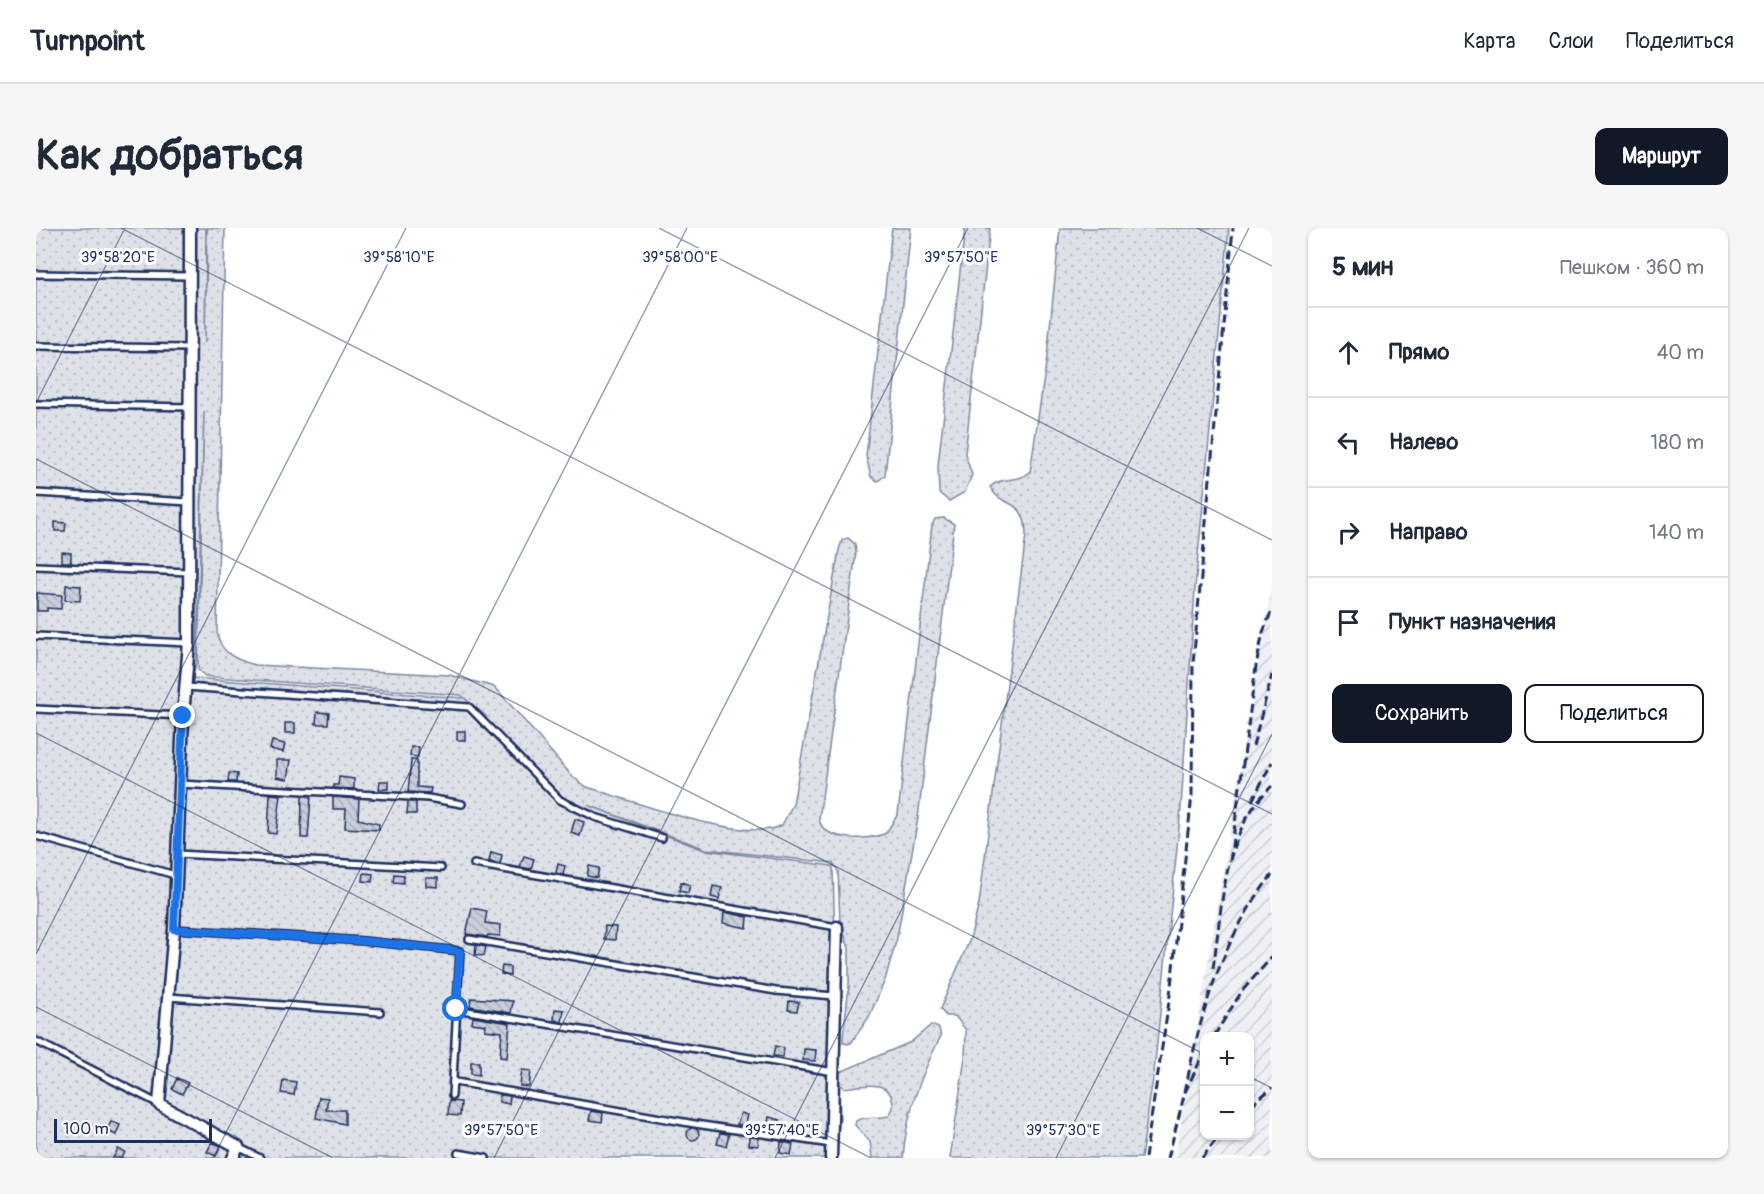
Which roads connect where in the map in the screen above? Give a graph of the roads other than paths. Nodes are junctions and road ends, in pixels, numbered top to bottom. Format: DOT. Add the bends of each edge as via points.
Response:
graph roads {
  1 [pos="190,228"];
  2 [pos="36,274"];
  3 [pos="190,276"];
  4 [pos="36,346"];
  5 [pos="191,348"];
  6 [pos="36,404"];
  7 [pos="191,407"];
  8 [pos="36,493"];
  9 [pos="190,502"];
  10 [pos="36,566"];
  11 [pos="190,572"];
  12 [pos="36,636"];
  13 [pos="189,644"];
  14 [pos="186,687"];
  15 [pos="36,709"];
  16 [pos="183,716"];
  17 [pos="181,784"];
  18 [pos="462,804"];
  19 [pos="36,836"];
  20 [pos="663,838"];
  21 [pos="176,854"];
  22 [pos="474,864"];
  23 [pos="441,868"];
  24 [pos="175,874"];
  25 [pos="837,927"];
  26 [pos="174,929"];
  27 [pos="469,939"];
  28 [pos="834,996"];
  29 [pos="168,997"];
  30 [pos="456,1009"];
  31 [pos="380,1012"];
  32 [pos="36,1041"];
  33 [pos="835,1072"];
  34 [pos="456,1082"];
  35 [pos="452,1096"];
  36 [pos="159,1104"];
  37 [pos="832,1144"];
  38 [pos="238,1147"];
  39 [pos="458,1153"];
  40 [pos="232,1158"];
  41 [pos="260,1158"];
  42 [pos="486,1158"];
  43 [pos="831,1158"];
  1 -- 3 [label="street"];
  2 -- 3 [label="lane"];
  3 -- 5 [label="street"];
  4 -- 5 [label="lane"];
  5 -- 7 [label="street"];
  6 -- 7 [label="lane"];
  7 -- 9 [label="street"];
  8 -- 9 [label="lane"];
  9 -- 11 [label="street"];
  10 -- 11 [label="lane"];
  11 -- 13 [label="street"];
  12 -- 13 [label="lane"];
  13 -- 14 [label="street"];
  14 -- 16 [label="street"];
  14 -- 20 [label="lane" via="470,707 560,800 595,817"];
  15 -- 16 [label="lane"];
  16 -- 17 [label="street"];
  17 -- 18 [label="lane" via="428,798"];
  17 -- 21 [label="street"];
  19 -- 24 [label="lane"];
  21 -- 23 [label="lane"];
  21 -- 24 [label="street"];
  22 -- 25 [label="lane"];
  24 -- 26 [label="street"];
  25 -- 28 [label="street"];
  26 -- 29 [label="street"];
  26 -- 30 [label="lane" via="460,951"];
  27 -- 28 [label="lane" via="776,991"];
  28 -- 33 [label="street"];
  29 -- 31 [label="lane"];
  29 -- 36 [label="street"];
  30 -- 33 [label="lane"];
  30 -- 35 [label="lane"];
  32 -- 36 [label="lane"];
  33 -- 37 [label="street"];
  34 -- 37 [label="lane"];
  36 -- 38 [label="street"];
  37 -- 43 [label="street"];
  38 -- 40 [label="street"];
  38 -- 41 [label="lane"];
  39 -- 42 [label="lane"];
}
